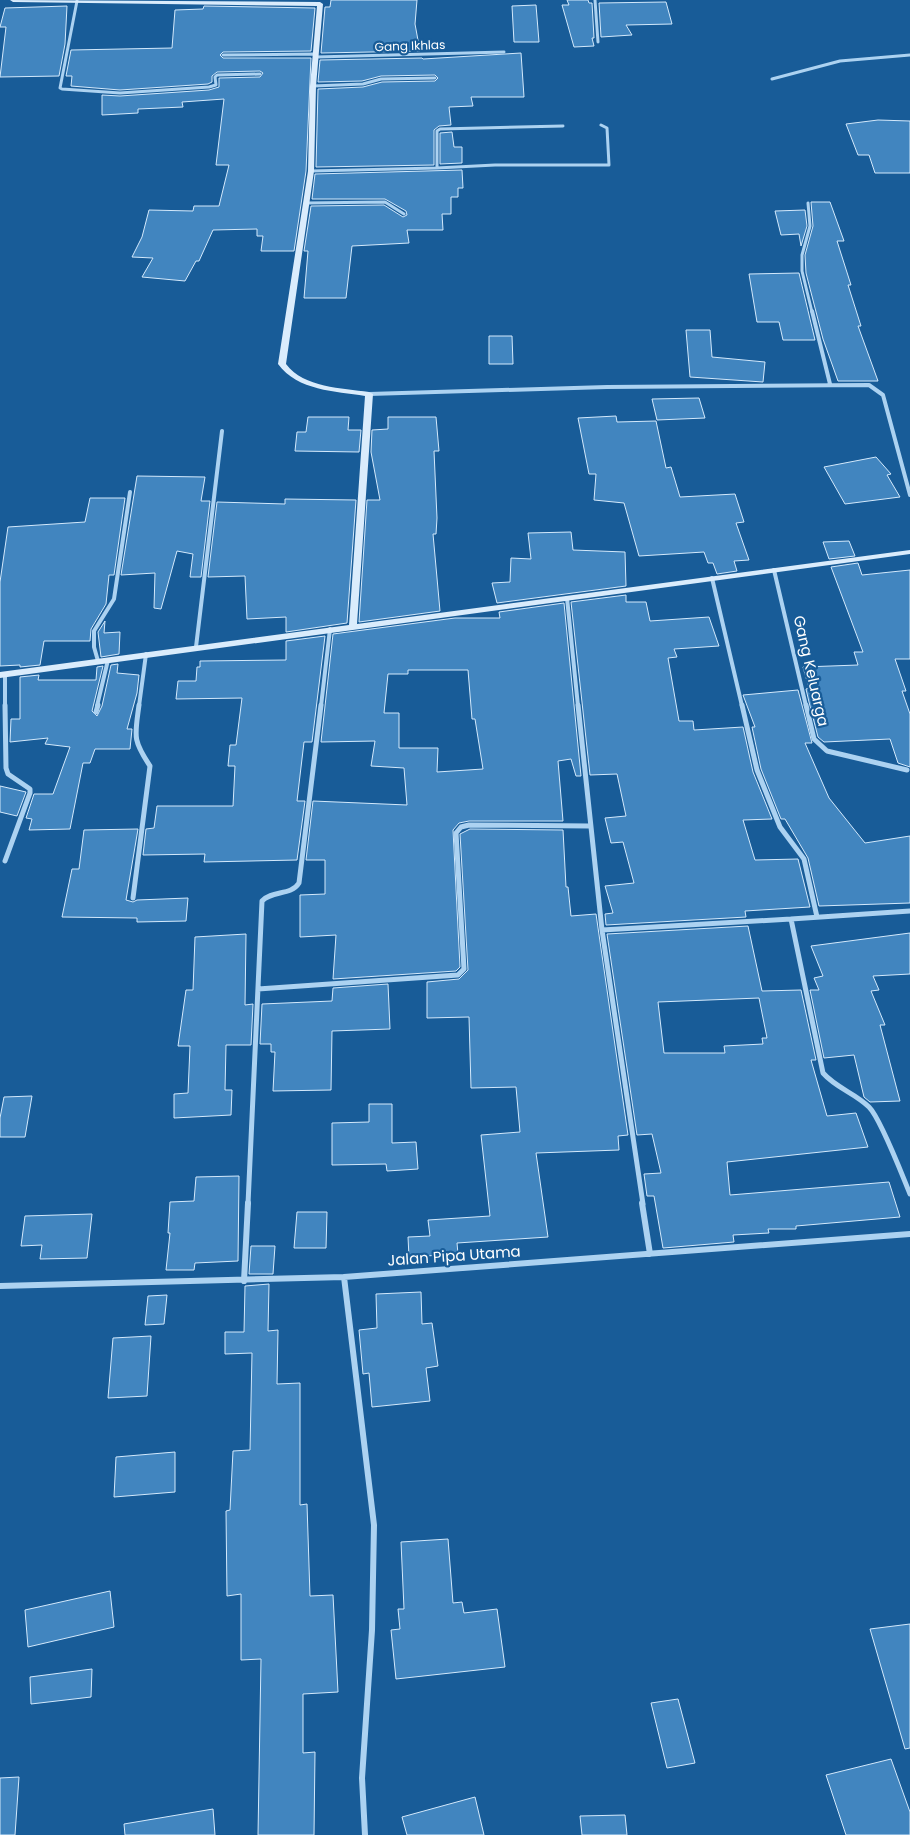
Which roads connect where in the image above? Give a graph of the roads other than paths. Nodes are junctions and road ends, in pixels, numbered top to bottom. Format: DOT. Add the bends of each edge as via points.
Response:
graph roads {
  1 [pos="13,0"];
  2 [pos="116,0"];
  3 [pos="595,0"];
  4 [pos="77,1"];
  5 [pos="320,2"];
  6 [pos="598,42"];
  7 [pos="504,52"];
  8 [pos="223,55"];
  9 [pos="316,56"];
  10 [pos="910,56"];
  11 [pos="260,74"];
  12 [pos="435,78"];
  13 [pos="772,79"];
  14 [pos="313,86"];
  15 [pos="601,125"];
  16 [pos="563,126"];
  17 [pos="437,168"];
  18 [pos="311,172"];
  19 [pos="306,203"];
  20 [pos="808,203"];
  21 [pos="404,214"];
  22 [pos="830,384"];
  23 [pos="368,394"];
  24 [pos="222,431"];
  25 [pos="130,492"];
  26 [pos="910,495"];
  27 [pos="910,552"];
  28 [pos="774,570"];
  29 [pos="712,578"];
  30 [pos="567,598"];
  31 [pos="353,626"];
  32 [pos="330,629"];
  33 [pos="196,647"];
  34 [pos="146,654"];
  35 [pos="108,660"];
  36 [pos="98,661"];
  37 [pos="2,674"];
  38 [pos="96,712"];
  39 [pos="907,770"];
  40 [pos="589,826"];
  41 [pos="5,860"];
  42 [pos="133,898"];
  43 [pos="910,911"];
  44 [pos="816,917"];
  45 [pos="791,919"];
  46 [pos="602,930"];
  47 [pos="258,989"];
  48 [pos="910,1194"];
  49 [pos="910,1234"];
  50 [pos="650,1254"];
  51 [pos="344,1277"];
  52 [pos="244,1281"];
  53 [pos="0,1286"];
  54 [pos="364,1835"];
  1 -- 4 [label="street"];
  2 -- 4 [label="street"];
  2 -- 5 [label="street"];
  3 -- 6 [label="street"];
  4 -- 11 [label="street" via="62,90 120,93 199,88 215,86 214,78 221,74"];
  5 -- 9 [label="street"];
  7 -- 9 [label="street, Gang Ikhlas"];
  8 -- 9 [label="street, Gang Ikhlas"];
  9 -- 14 [label="street"];
  10 -- 13 [label="street" via="840,60"];
  12 -- 14 [label="street" via="381,79 363,84"];
  14 -- 18 [label="street"];
  15 -- 17 [label="street" via="607,128 609,165"];
  16 -- 17 [label="street" via="440,129 437,131"];
  17 -- 18 [label="street"];
  18 -- 19 [label="street"];
  19 -- 21 [label="street" via="385,202"];
  19 -- 23 [label="street" via="282,364 285,371 302,382"];
  20 -- 22 [label="street" via="810,226 802,255 802,271"];
  22 -- 23 [label="street"];
  22 -- 26 [label="street" via="869,385 884,395"];
  23 -- 31 [label="street"];
  24 -- 33 [label="street"];
  25 -- 36 [label="street" via="114,599 110,610 94,626 91,641"];
  27 -- 28 [label="street"];
  28 -- 29 [label="street"];
  28 -- 39 [label="street, Gang Keluarga" via="814,739 827,752"];
  29 -- 30 [label="street"];
  29 -- 44 [label="street" via="757,770 780,827 804,859"];
  30 -- 31 [label="street"];
  30 -- 40 [label="street"];
  31 -- 32 [label="street"];
  32 -- 33 [label="street"];
  32 -- 47 [label="street" via="299,883 294,889 268,894 262,900"];
  33 -- 34 [label="street"];
  34 -- 35 [label="street"];
  34 -- 42 [label="street" via="135,737 150,766"];
  35 -- 36 [label="street"];
  35 -- 38 [label="street"];
  36 -- 37 [label="street"];
  37 -- 41 [label="street" via="6,768 8,774 30,789"];
  40 -- 46 [label="street"];
  40 -- 47 [label="street" via="461,827 456,833 464,969 458,975"];
  43 -- 44 [label="street"];
  44 -- 45 [label="street"];
  45 -- 46 [label="street"];
  45 -- 48 [label="street" via="822,1073 829,1082 873,1111"];
  46 -- 50 [label="street"];
  47 -- 52 [label="street"];
  49 -- 50 [label="street, Jalan Pipa Utama"];
  50 -- 51 [label="street, Jalan Pipa Utama"];
  51 -- 52 [label="street, Jalan Pipa Utama"];
  51 -- 54 [label="street" via="374,1525 372,1630 362,1778"];
  52 -- 53 [label="street, Jalan Pipa Utama"];
}
